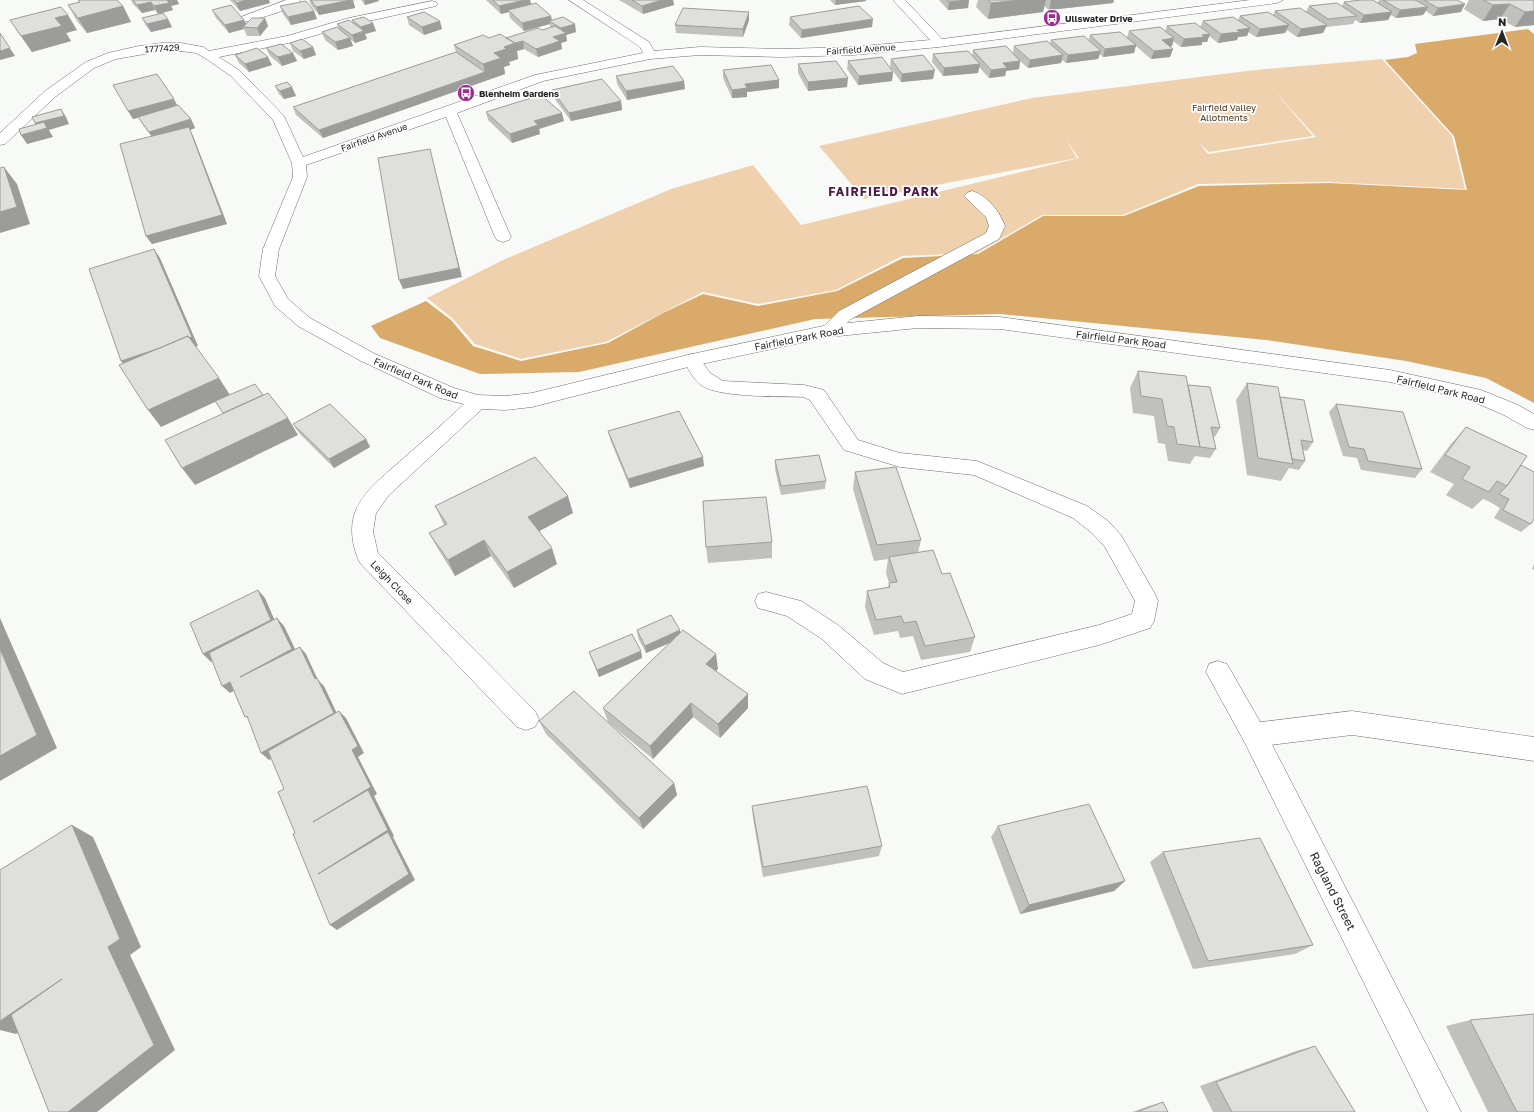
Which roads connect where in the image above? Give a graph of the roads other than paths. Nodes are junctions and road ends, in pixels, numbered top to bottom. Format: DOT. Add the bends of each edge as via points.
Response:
graph roads {
  1 [pos="295,0"];
  2 [pos="575,0"];
  3 [pos="899,0"];
  4 [pos="1277,0"];
  5 [pos="432,4"];
  6 [pos="1175,4"];
  7 [pos="1186,11"];
  8 [pos="245,19"];
  9 [pos="939,43"];
  10 [pos="650,54"];
  11 [pos="209,55"];
  12 [pos="450,111"];
  13 [pos="0,141"];
  14 [pos="299,163"];
  15 [pos="972,196"];
  16 [pos="504,237"];
  17 [pos="828,331"];
  18 [pos="692,360"];
  19 [pos="478,402"];
  20 [pos="1534,423"];
  21 [pos="766,601"];
  22 [pos="1218,672"];
  23 [pos="526,718"];
  24 [pos="1254,735"];
  25 [pos="1534,749"];
  26 [pos="1445,1112"];
  1 -- 8 [label="street"];
  2 -- 10 [label="street" via="641,41"];
  3 -- 9 [label="street"];
  4 -- 7 [label="street, Fairfield Avenue"];
  5 -- 11 [label="street" via="349,22 289,39"];
  6 -- 7 [label="street"];
  7 -- 9 [label="street, Fairfield Avenue"];
  9 -- 10 [label="street, Fairfield Avenue" via="781,53 700,51"];
  10 -- 12 [label="street, Fairfield Avenue" via="540,78"];
  11 -- 13 [label="street, 1777429" via="181,47 162,47 112,56 90,65 50,94"];
  11 -- 14 [label="street, 1777429" via="236,73 279,119"];
  12 -- 14 [label="street, Fairfield Avenue"];
  12 -- 16 [label="street"];
  14 -- 19 [label="street, Fairfield Park Road" via="300,177 271,250 267,276 281,302 304,322 367,357 447,393"];
  15 -- 17 [label="street" via="993,215 996,226 993,236 845,315"];
  17 -- 18 [label="street, Fairfield Park Road"];
  17 -- 20 [label="street, Fairfield Park Road" via="918,322 1000,323 1390,376 1474,396 1511,410"];
  18 -- 19 [label="street, Fairfield Park Road" via="532,400"];
  18 -- 21 [label="street" via="710,384 804,391 817,395 851,445 900,460 977,468 1080,512 1113,541 1147,600 1142,621 1099,635 902,683 874,670 830,632 793,608"];
  19 -- 23 [label="street, Leigh Close" via="382,489 366,511 362,532 368,557"];
  22 -- 24 [label="street, Ragland Street"];
  24 -- 25 [label="street" via="1352,723"];
  24 -- 26 [label="street, Ragland Street"];
}
